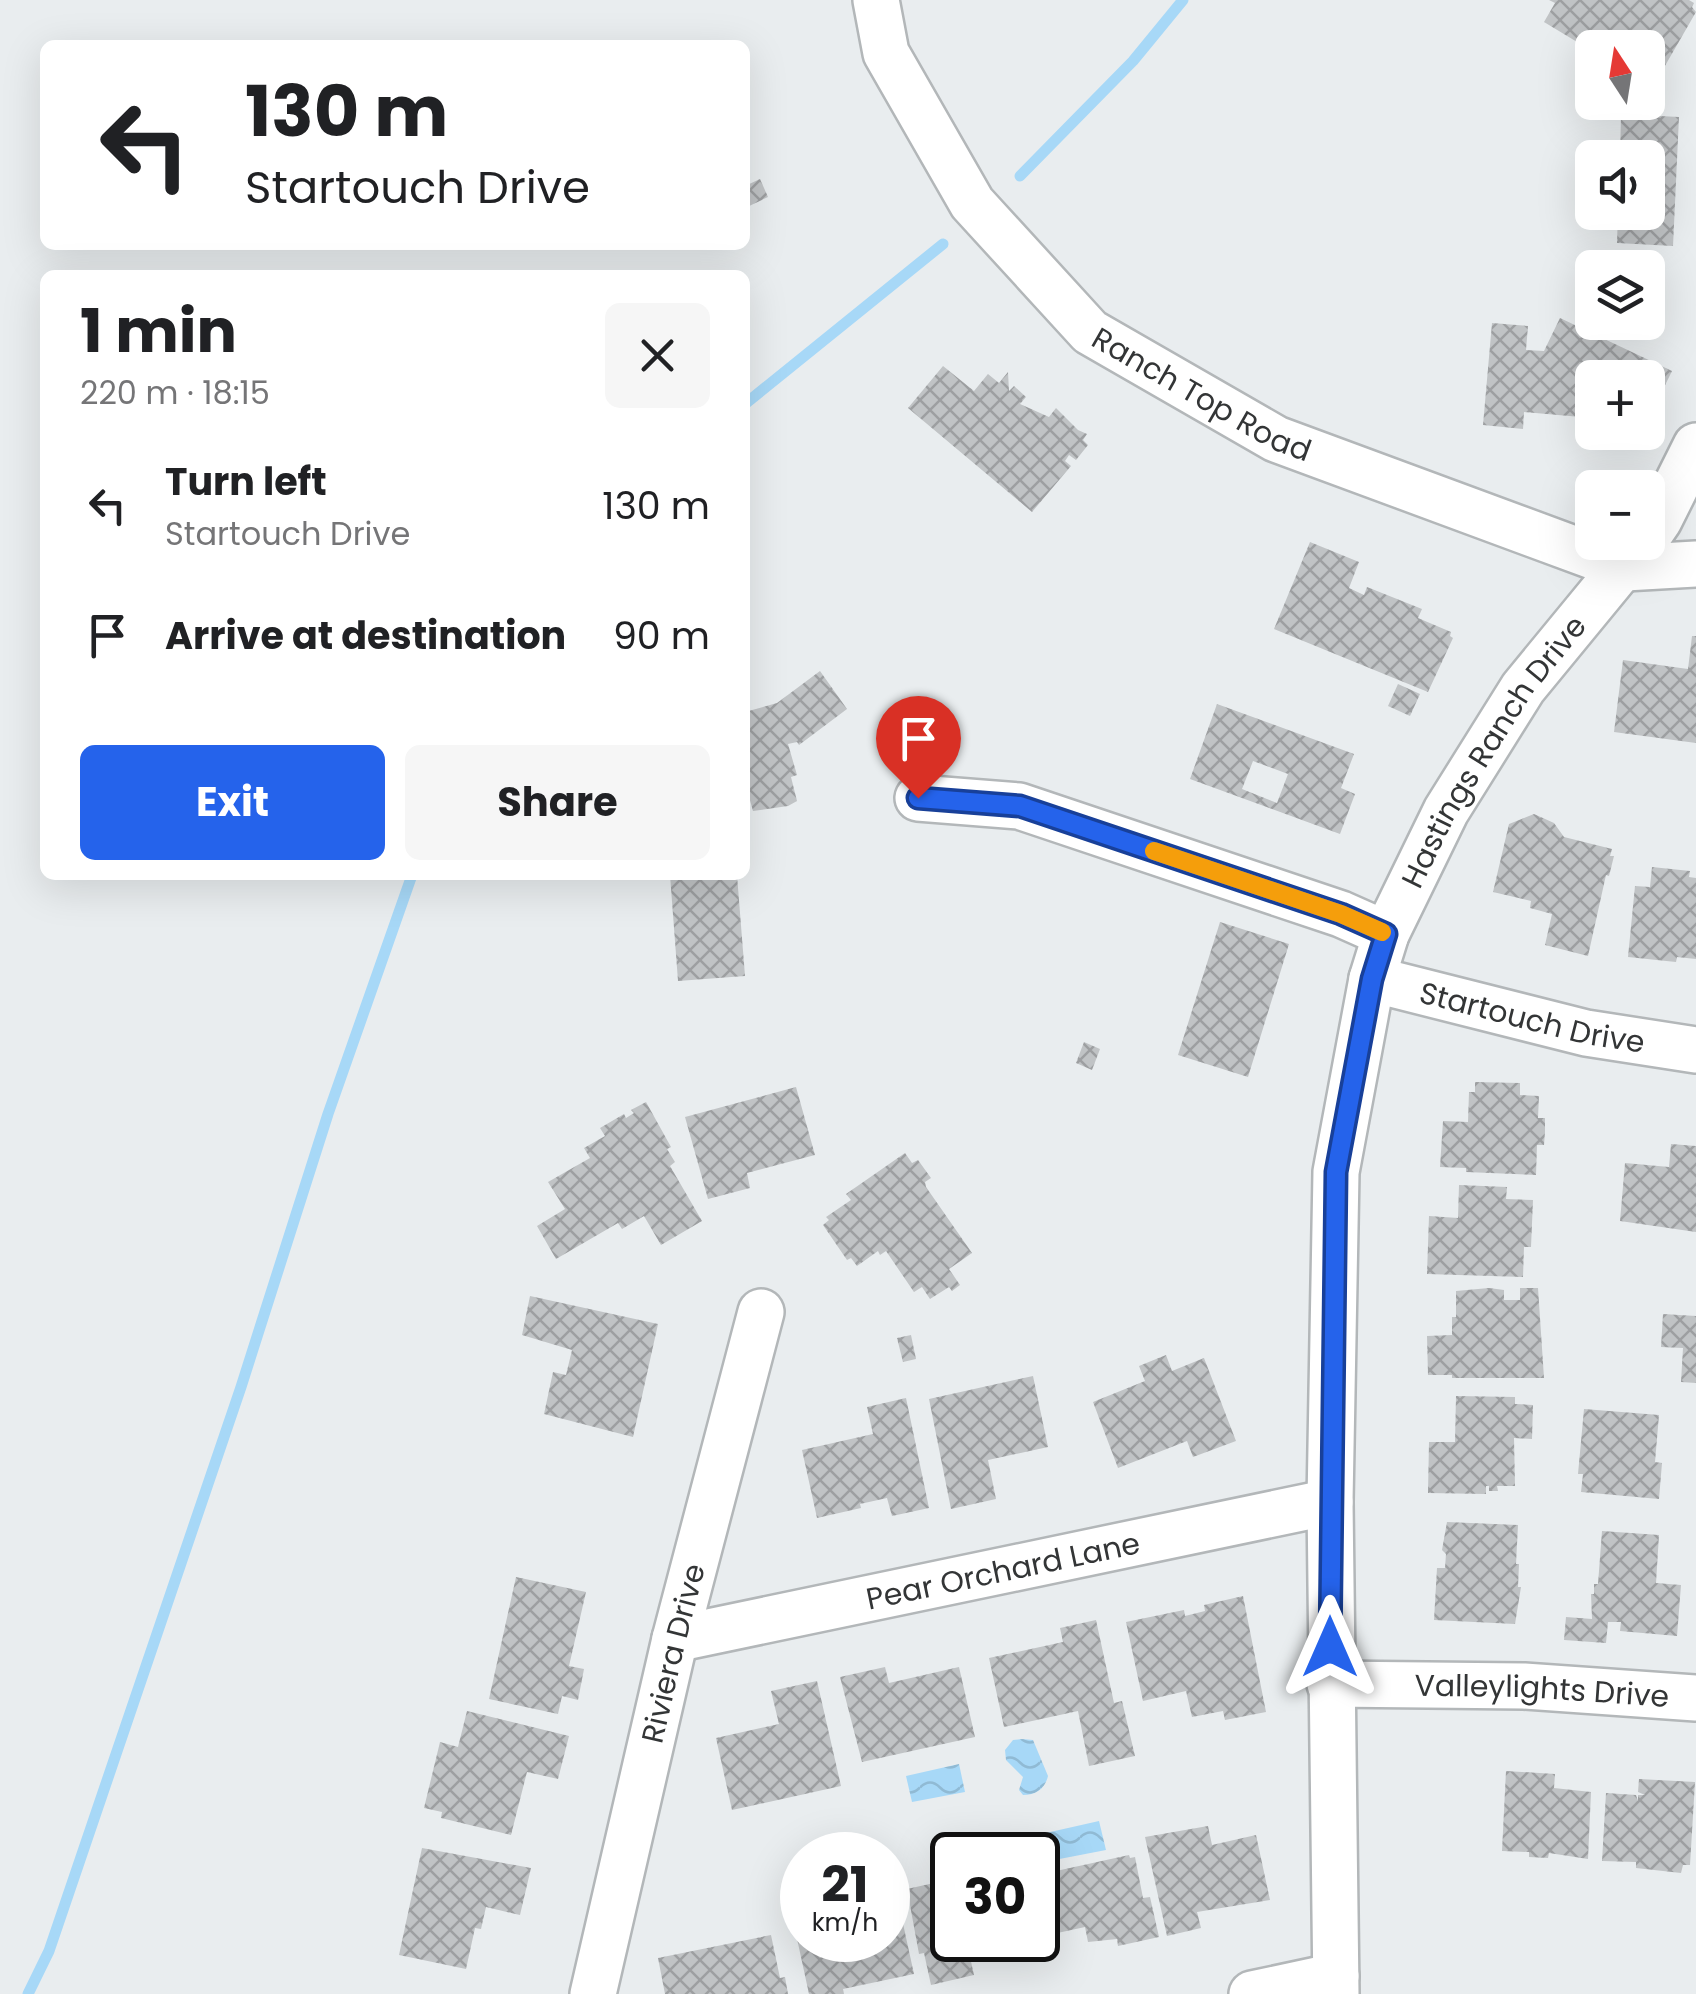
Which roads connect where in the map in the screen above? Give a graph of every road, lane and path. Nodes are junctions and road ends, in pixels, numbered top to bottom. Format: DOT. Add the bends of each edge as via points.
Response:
graph roads {
  1 [pos="876,0"];
  2 [pos="1696,446"];
  3 [pos="1665,508"];
  4 [pos="1575,530"];
  5 [pos="1665,556"];
  6 [pos="1629,560"];
  7 [pos="1696,564"];
  8 [pos="918,798"];
  9 [pos="1386,934"];
  10 [pos="1372,979"];
  11 [pos="1696,1050"];
  12 [pos="761,1312"];
  13 [pos="1330,1502"];
  14 [pos="675,1639"];
  15 [pos="1330,1684"];
  16 [pos="1696,1698"];
  17 [pos="1336,1985"];
  18 [pos="593,1994"];
  19 [pos="1252,1994"];
  1 -- 4 [label="street, Ranch Top Road" via="886,52 972,203 1090,332 1276,439"];
  2 -- 3 [label="street, Hastings Ranch Drive"];
  5 -- 7 [label="street, Ranch Top Road"];
  6 -- 9 [label="street, Hastings Ranch Drive" via="1523,688 1446,810"];
  8 -- 9 [label="street" via="1020,806"];
  9 -- 10 [label="street, Hastings Ranch Drive"];
  10 -- 11 [label="street, Startouch Drive" via="1586,1033"];
  10 -- 13 [label="street, Hastings Ranch Drive" via="1336,1172"];
  12 -- 14 [label="street, Riviera Drive"];
  13 -- 14 [label="street, Pear Orchard Lane"];
  13 -- 15 [label="street, Hastings Ranch Drive"];
  14 -- 18 [label="street, Riviera Drive"];
  15 -- 16 [label="street, Valleylights Drive" via="1524,1686"];
  15 -- 17 [label="street, Hastings Ranch Drive"];
  17 -- 19 [label="street"];
}
